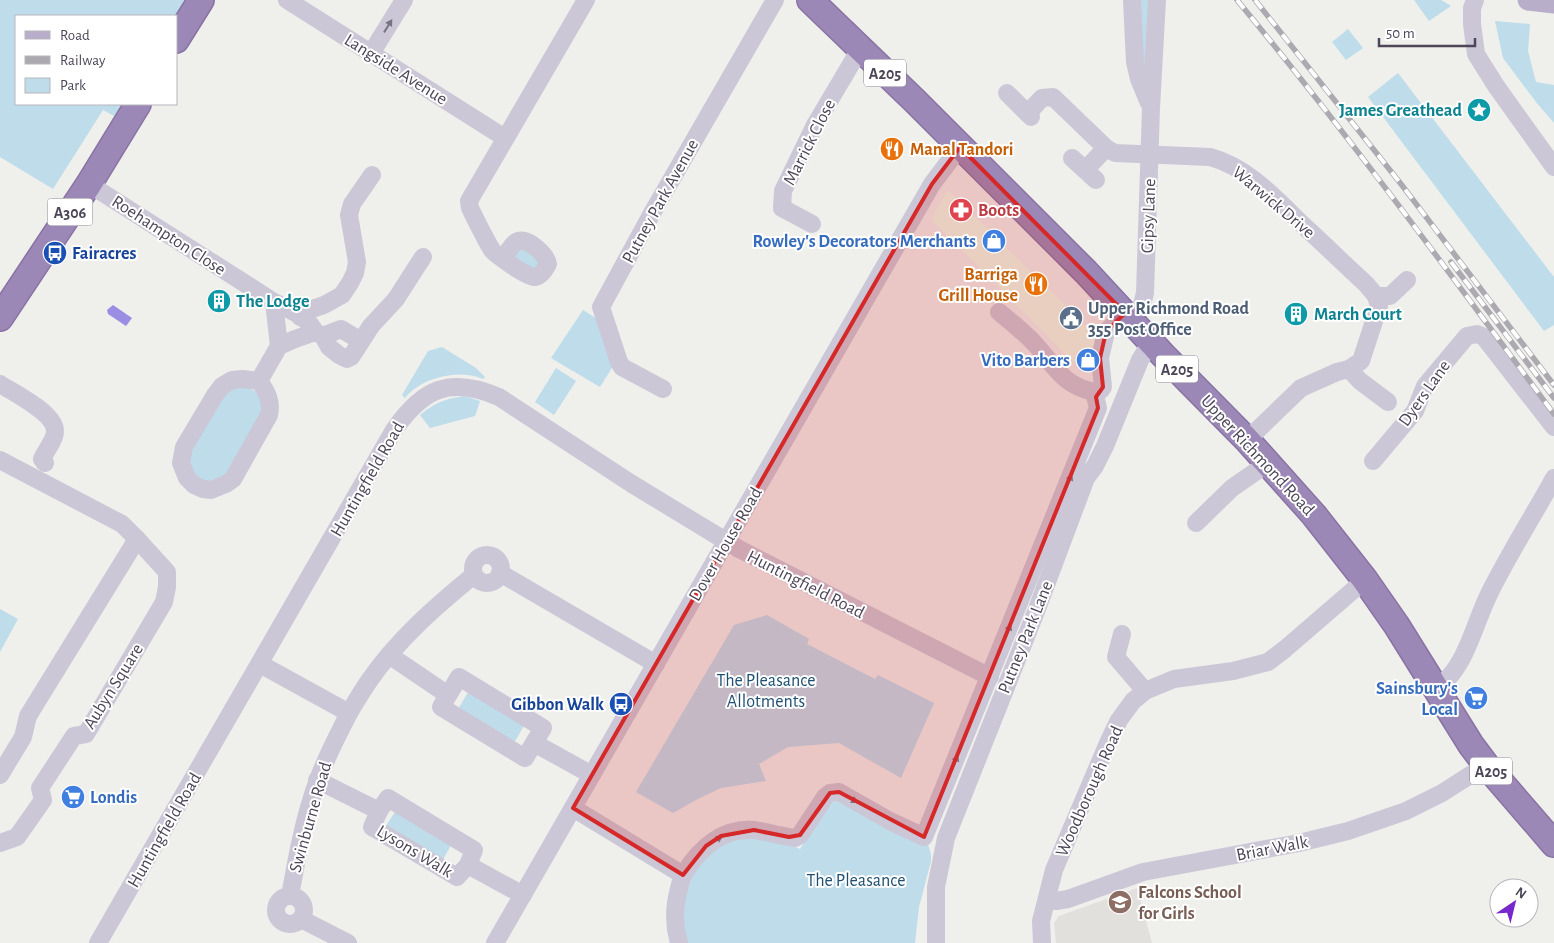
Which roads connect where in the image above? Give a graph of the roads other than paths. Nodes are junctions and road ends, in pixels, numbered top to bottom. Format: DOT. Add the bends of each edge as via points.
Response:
graph roads {
  1 [pos="200,0"];
  2 [pos="287,0"];
  3 [pos="404,0"];
  4 [pos="586,0"];
  5 [pos="775,0"];
  6 [pos="810,0"];
  7 [pos="1132,0"];
  8 [pos="1157,0"];
  9 [pos="1475,0"];
  10 [pos="1528,0"];
  11 [pos="1554,3"];
  12 [pos="178,37"];
  13 [pos="860,48"];
  14 [pos="372,52"];
  15 [pos="1007,93"];
  16 [pos="137,105"];
  17 [pos="1151,108"];
  18 [pos="505,138"];
  19 [pos="960,147"];
  20 [pos="1106,148"];
  21 [pos="1150,155"];
  22 [pos="1072,158"];
  23 [pos="1554,166"];
  24 [pos="372,175"];
  25 [pos="89,184"];
  26 [pos="812,224"];
  27 [pos="423,256"];
  28 [pos="503,259"];
  29 [pos="1407,280"];
  30 [pos="1376,296"];
  31 [pos="274,302"];
  32 [pos="999,312"];
  33 [pos="1127,316"];
  34 [pos="300,317"];
  35 [pos="0,318"];
  36 [pos="319,334"];
  37 [pos="361,341"];
  38 [pos="1151,342"];
  39 [pos="279,346"];
  40 [pos="1349,369"];
  41 [pos="259,381"];
  42 [pos="0,384"];
  43 [pos="663,389"];
  44 [pos="1094,392"];
  45 [pos="1388,402"];
  46 [pos="1554,427"];
  47 [pos="1247,440"];
  48 [pos="0,460"];
  49 [pos="1373,461"];
  50 [pos="45,463"];
  51 [pos="1268,464"];
  52 [pos="1554,478"];
  53 [pos="1196,523"];
  54 [pos="137,539"];
  55 [pos="726,542"];
  56 [pos="1365,580"];
  57 [pos="1122,634"];
  58 [pos="389,655"];
  59 [pos="260,664"];
  60 [pos="656,664"];
  61 [pos="990,677"];
  62 [pos="1436,688"];
  63 [pos="1145,691"];
  64 [pos="448,695"];
  65 [pos="349,714"];
  66 [pos="534,743"];
  67 [pos="1486,765"];
  68 [pos="0,775"];
  69 [pos="592,775"];
  70 [pos="317,780"];
  71 [pos="573,808"];
  72 [pos="379,811"];
  73 [pos="1553,840"];
  74 [pos="0,843"];
  75 [pos="468,865"];
  76 [pos="683,875"];
  77 [pos="523,895"];
  78 [pos="1047,900"];
  79 [pos="98,943"];
  80 [pos="348,943"];
  81 [pos="495,943"];
  82 [pos="679,943"];
  83 [pos="936,943"];
  84 [pos="1042,943"];
  1 -- 12 [label="highway"];
  2 -- 14 [label="street, Langside Avenue"];
  14 -- 3 [label="street, one-way"];
  4 -- 18 [label="street"];
  5 -- 43 [label="street, Putney Park Avenue" via="601,307 622,366"];
  6 -- 13 [label="highway, Upper Richmond Road / A205"];
  7 -- 17 [label="street, Gipsy Lane" via="1135,62"];
  8 -- 17 [label="street, Gipsy Lane"];
  9 -- 23 [label="street" via="1472,24 1476,54"];
  10 -- 11 [label="main road"];
  13 -- 19 [label="highway, Upper Richmond Road / A205"];
  13 -- 26 [label="street, Marrick Close" via="783,191 782,208"];
  14 -- 18 [label="street, Langside Avenue"];
  15 -- 20 [label="street" via="1030,115 1042,98 1053,97"];
  16 -- 25 [label="highway, A306"];
  17 -- 21 [label="street, Gipsy Lane"];
  18 -- 28 [label="street" via="469,201 494,252"];
  19 -- 33 [label="highway, Upper Richmond Road / A205"];
  19 -- 55 [label="street, Dover House Road" via="932,184"];
  20 -- 21 [label="street, Warwick Drive" via="1115,153"];
  20 -- 22 [label="street" via="1090,175"];
  21 -- 30 [label="street, Warwick Drive" via="1210,157 1242,170"];
  21 -- 33 [label="street, Gipsy Lane" via="1145,293 1142,306"];
  24 -- 34 [label="street" via="352,204 349,215 356,262 350,283 342,294"];
  25 -- 31 [label="street, Roehampton Close"];
  25 -- 35 [label="highway, A306"];
  27 -- 37 [label="street" via="396,299"];
  29 -- 30 [label="street" via="1390,296"];
  30 -- 40 [label="street" via="1379,306 1375,322 1360,361"];
  31 -- 34 [label="street, Roehampton Close"];
  31 -- 39 [label="street"];
  32 -- 44 [label="street" via="1034,343 1062,378"];
  33 -- 38 [label="highway, Upper Richmond Road / A205"];
  33 -- 44 [label="street, Putney Park Lane" via="1106,332 1100,358 1103,387"];
  34 -- 36 [label="street, Roehampton Close"];
  36 -- 37 [label="street" via="341,329"];
  36 -- 37 [label="street, Roehampton Close" via="329,347 347,358"];
  36 -- 39 [label="street" via="294,338"];
  38 -- 47 [label="highway, Upper Richmond Road / A205"];
  38 -- 83 [label="street, Putney Park Lane" via="1140,360 1105,446 1086,478 946,838 936,887"];
  39 -- 41 [label="street"];
  40 -- 45 [label="street"];
  40 -- 47 [label="street" via="1301,388"];
  41 -- 41 [label="street" via="267,392 271,406 269,414 232,479 211,490 194,485 183,471 181,456 215,395 232,380"];
  42 -- 50 [label="street" via="51,419 55,431 42,459"];
  61 -- 44 [label="street, Putney Park Lane, one-way" via="1098,408"];
  46 -- 49 [label="street, Dyers Lane" via="1484,337 1477,334 1467,336 1445,361 1425,386 1414,411"];
  47 -- 51 [label="highway, Upper Richmond Road / A205"];
  48 -- 54 [label="street, Aubyn Square" via="122,524"];
  51 -- 53 [label="street" via="1232,488"];
  51 -- 56 [label="highway, Upper Richmond Road / A205" via="1314,515"];
  52 -- 62 [label="street" via="1489,593 1459,665 1451,677"];
  54 -- 68 [label="street" via="28,716 23,737"];
  54 -- 74 [label="street, Aubyn Square" via="167,572 164,602 86,734 74,736 40,788 43,800 17,837"];
  55 -- 59 [label="street, Huntingfield Road" via="499,397 463,386 441,389 422,398 394,430"];
  55 -- 60 [label="street, Dover House Road"];
  55 -- 61 [label="street, Huntingfield Road"];
  56 -- 62 [label="highway, Upper Richmond Road / A205"];
  56 -- 63 [label="street, Woodborough Road" via="1268,662 1233,671 1174,679"];
  57 -- 63 [label="street" via="1116,658"];
  58 -- 60 [label="street, Swinburne Road" via="474,575 480,581 489,582 500,573"];
  58 -- 64 [label="street"];
  58 -- 65 [label="street, Swinburne Road" via="368,681"];
  59 -- 65 [label="street"];
  59 -- 79 [label="street, Huntingfield Road"];
  60 -- 69 [label="street, Dover House Road"];
  76 -- 61 [label="street, one-way" via="706,846 739,830 795,838 830,793 839,792 924,837"];
  62 -- 67 [label="highway, Upper Richmond Road / A205"];
  63 -- 78 [label="street, Woodborough Road" via="1119,720 1108,743 1054,870"];
  64 -- 66 [label="street" via="441,707 526,758"];
  64 -- 66 [label="street" via="459,677 543,728"];
  65 -- 70 [label="street, Swinburne Road"];
  66 -- 69 [label="street"];
  67 -- 73 [label="highway, Upper Richmond Road / A205"];
  67 -- 78 [label="street, Briar Walk" via="1406,811 1348,831 1143,872 1068,899"];
  69 -- 71 [label="street, Dover House Road"];
  70 -- 72 [label="street, Lysons Walk"];
  70 -- 80 [label="street, Swinburne Road" via="299,845 290,896 281,899 276,907 280,920 288,924 301,919"];
  71 -- 76 [label="street"];
  71 -- 77 [label="street, Dover House Road"];
  72 -- 75 [label="street, Lysons Walk" via="388,798 474,850"];
  72 -- 75 [label="street, Lysons Walk" via="372,828 457,878"];
  75 -- 77 [label="street, Lysons Walk"];
  76 -- 82 [label="street" via="675,908"];
  77 -- 81 [label="street, Dover House Road"];
  78 -- 84 [label="street, Woodborough Road" via="1042,921"];
}
